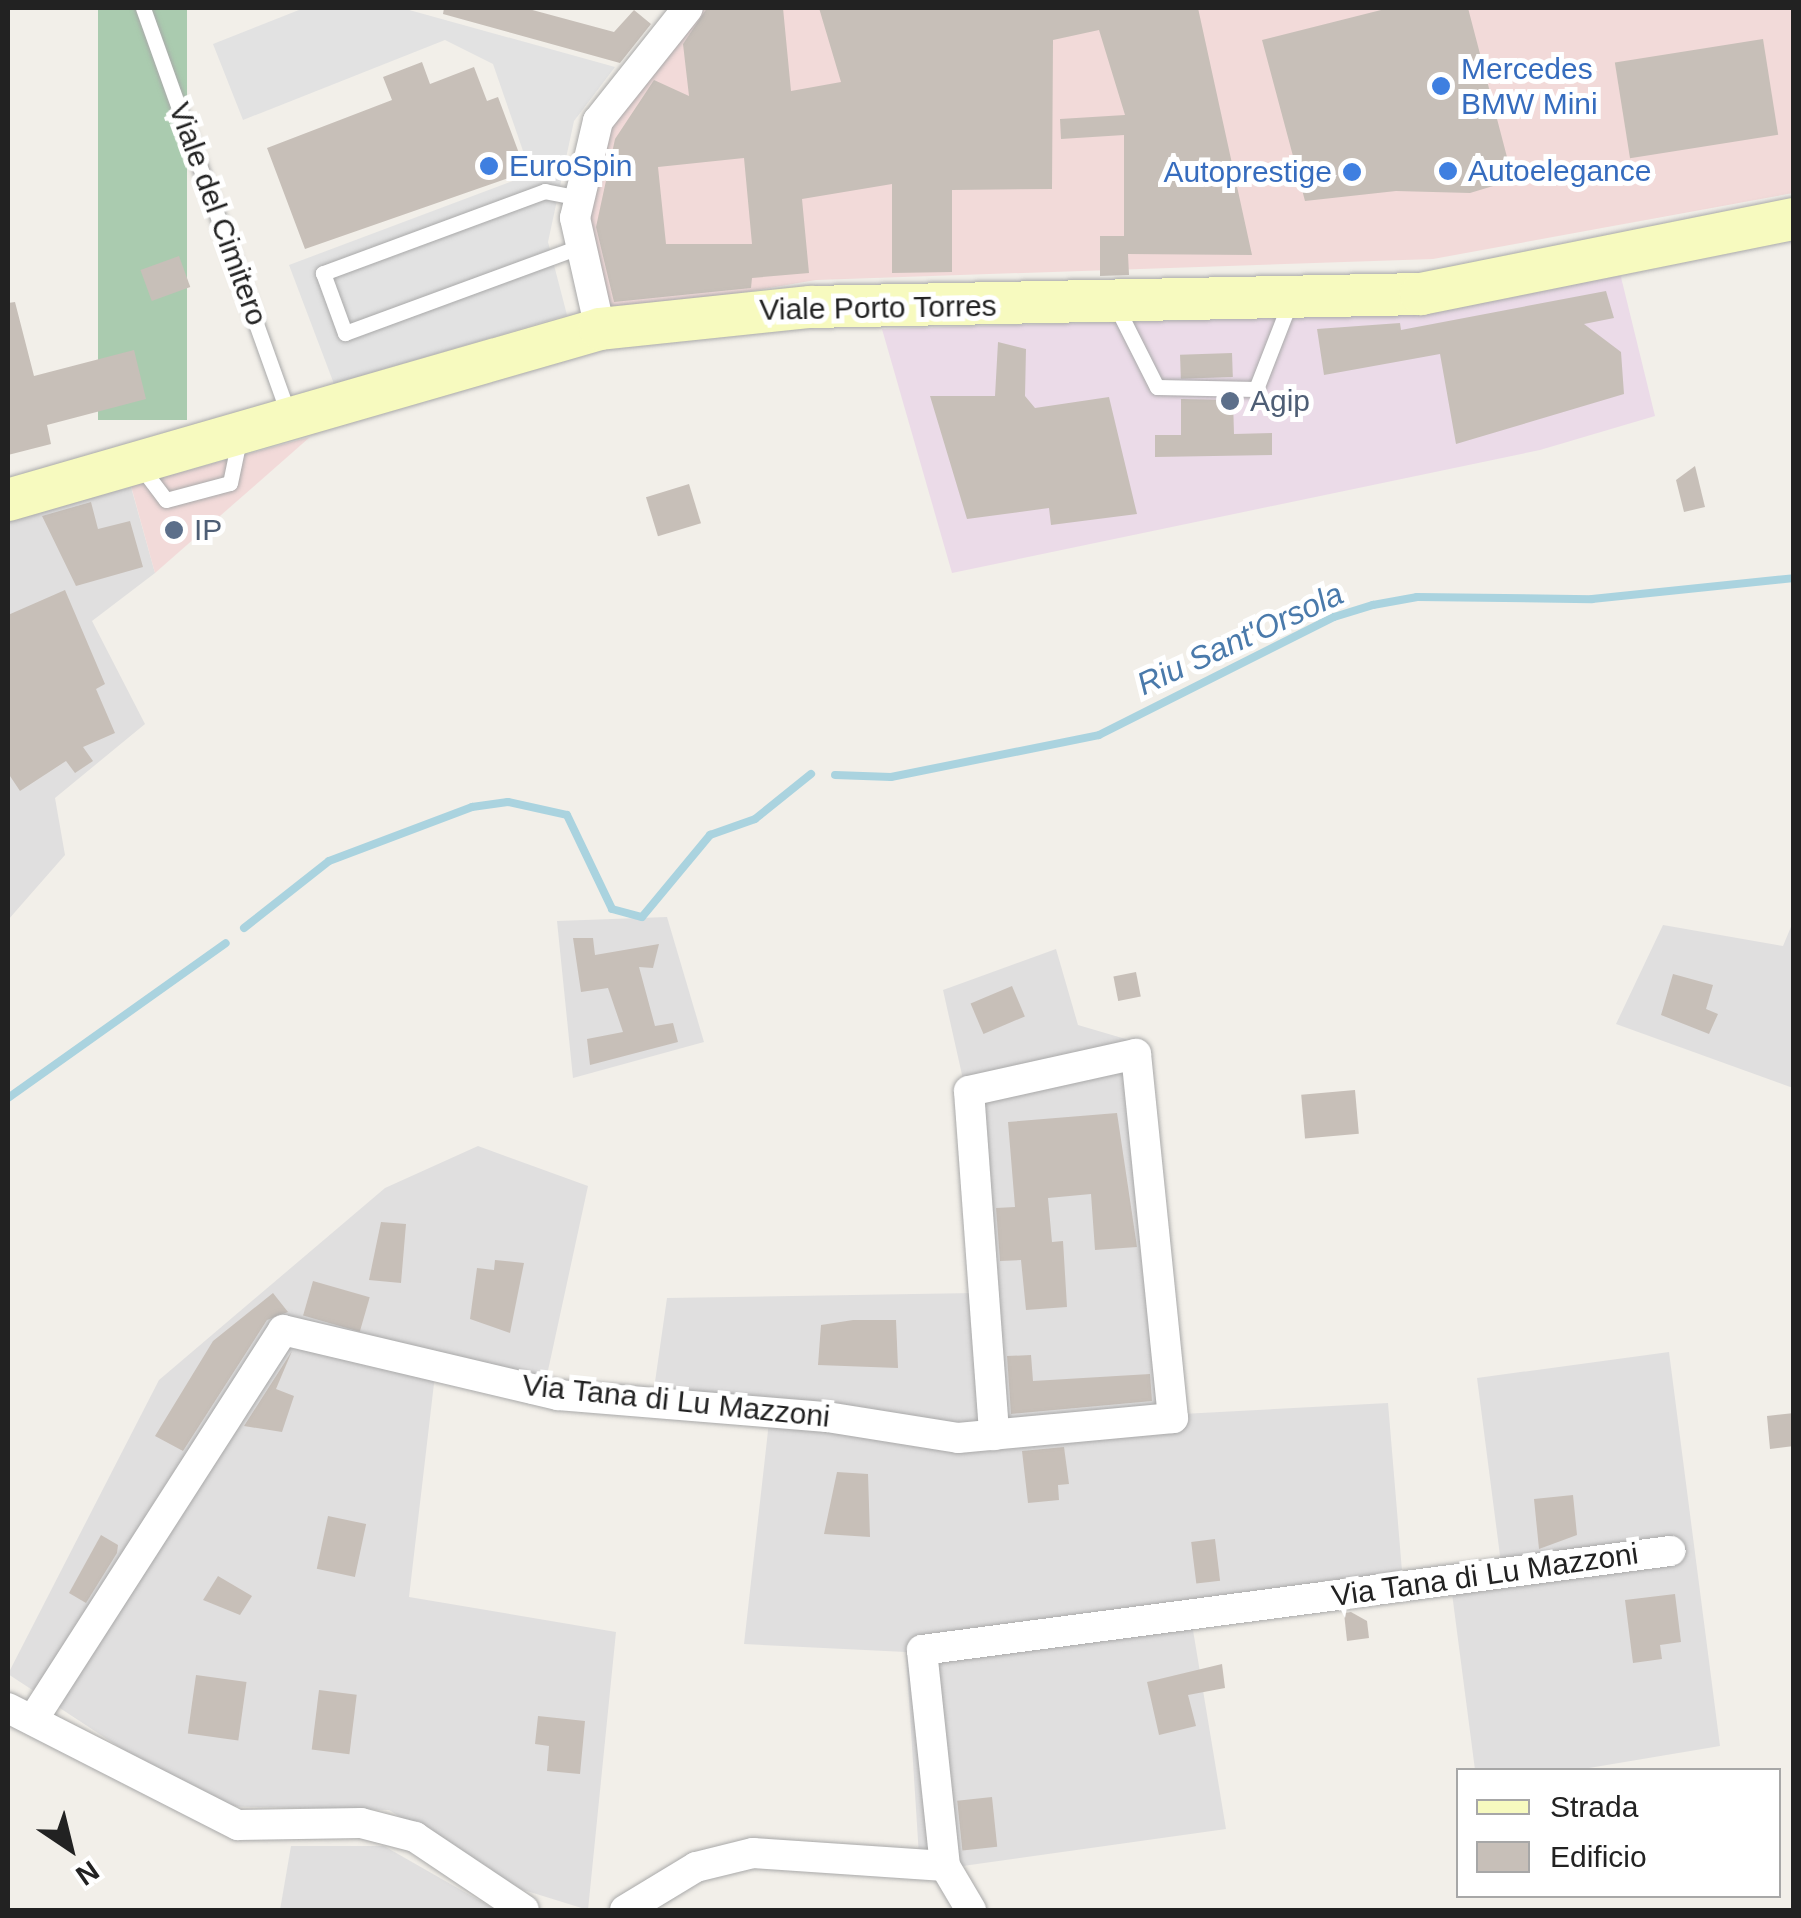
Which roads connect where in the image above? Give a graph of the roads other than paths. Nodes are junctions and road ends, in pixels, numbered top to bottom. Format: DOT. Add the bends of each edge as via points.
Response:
graph roads {
  1 [pos="142,8"];
  2 [pos="688,8"];
  3 [pos="580,198"];
  4 [pos="1785,222"];
  5 [pos="582,246"];
  6 [pos="1290,302"];
  7 [pos="1116,304"];
  8 [pos="600,328"];
  9 [pos="292,422"];
  10 [pos="8,500"];
  11 [pos="994,1435"];
  12 [pos="1670,1551"];
  13 [pos="21,1713"];
  14 [pos="945,1866"];
  15 [pos="524,1910"];
  16 [pos="626,1910"];
  17 [pos="970,1910"];
  1 -- 9 [label="lane, Viale del Cimitero"];
  2 -- 3 [label="street" via="598,121"];
  3 -- 5 [label="street"];
  3 -- 5 [label="lane" via="545,192 323,273 345,333"];
  4 -- 6 [label="main road, Viale Porto Torres" via="1421,294"];
  5 -- 8 [label="street"];
  6 -- 7 [label="main road, Viale Porto Torres"];
  6 -- 7 [label="lane" via="1256,389 1157,387"];
  7 -- 8 [label="main road, Viale Porto Torres" via="811,307"];
  8 -- 9 [label="main road, Viale Porto Torres"];
  9 -- 10 [label="main road, Viale Porto Torres"];
  11 -- 11 [label="street, Via Tana di Lu Mazzoni" via="1172,1418 1136,1054 969,1091"];
  11 -- 13 [label="street, Via Tana di Lu Mazzoni" via="958,1438 828,1417 558,1395 283,1330"];
  12 -- 14 [label="street, Via Tana di Lu Mazzoni" via="922,1650"];
  13 -- 15 [label="street, Via Tana di Lu Mazzoni" via="238,1824 361,1822 415,1837"];
  14 -- 16 [label="street" via="753,1854 696,1867"];
  14 -- 17 [label="street, Via Tana di Lu Mazzoni"];
}
